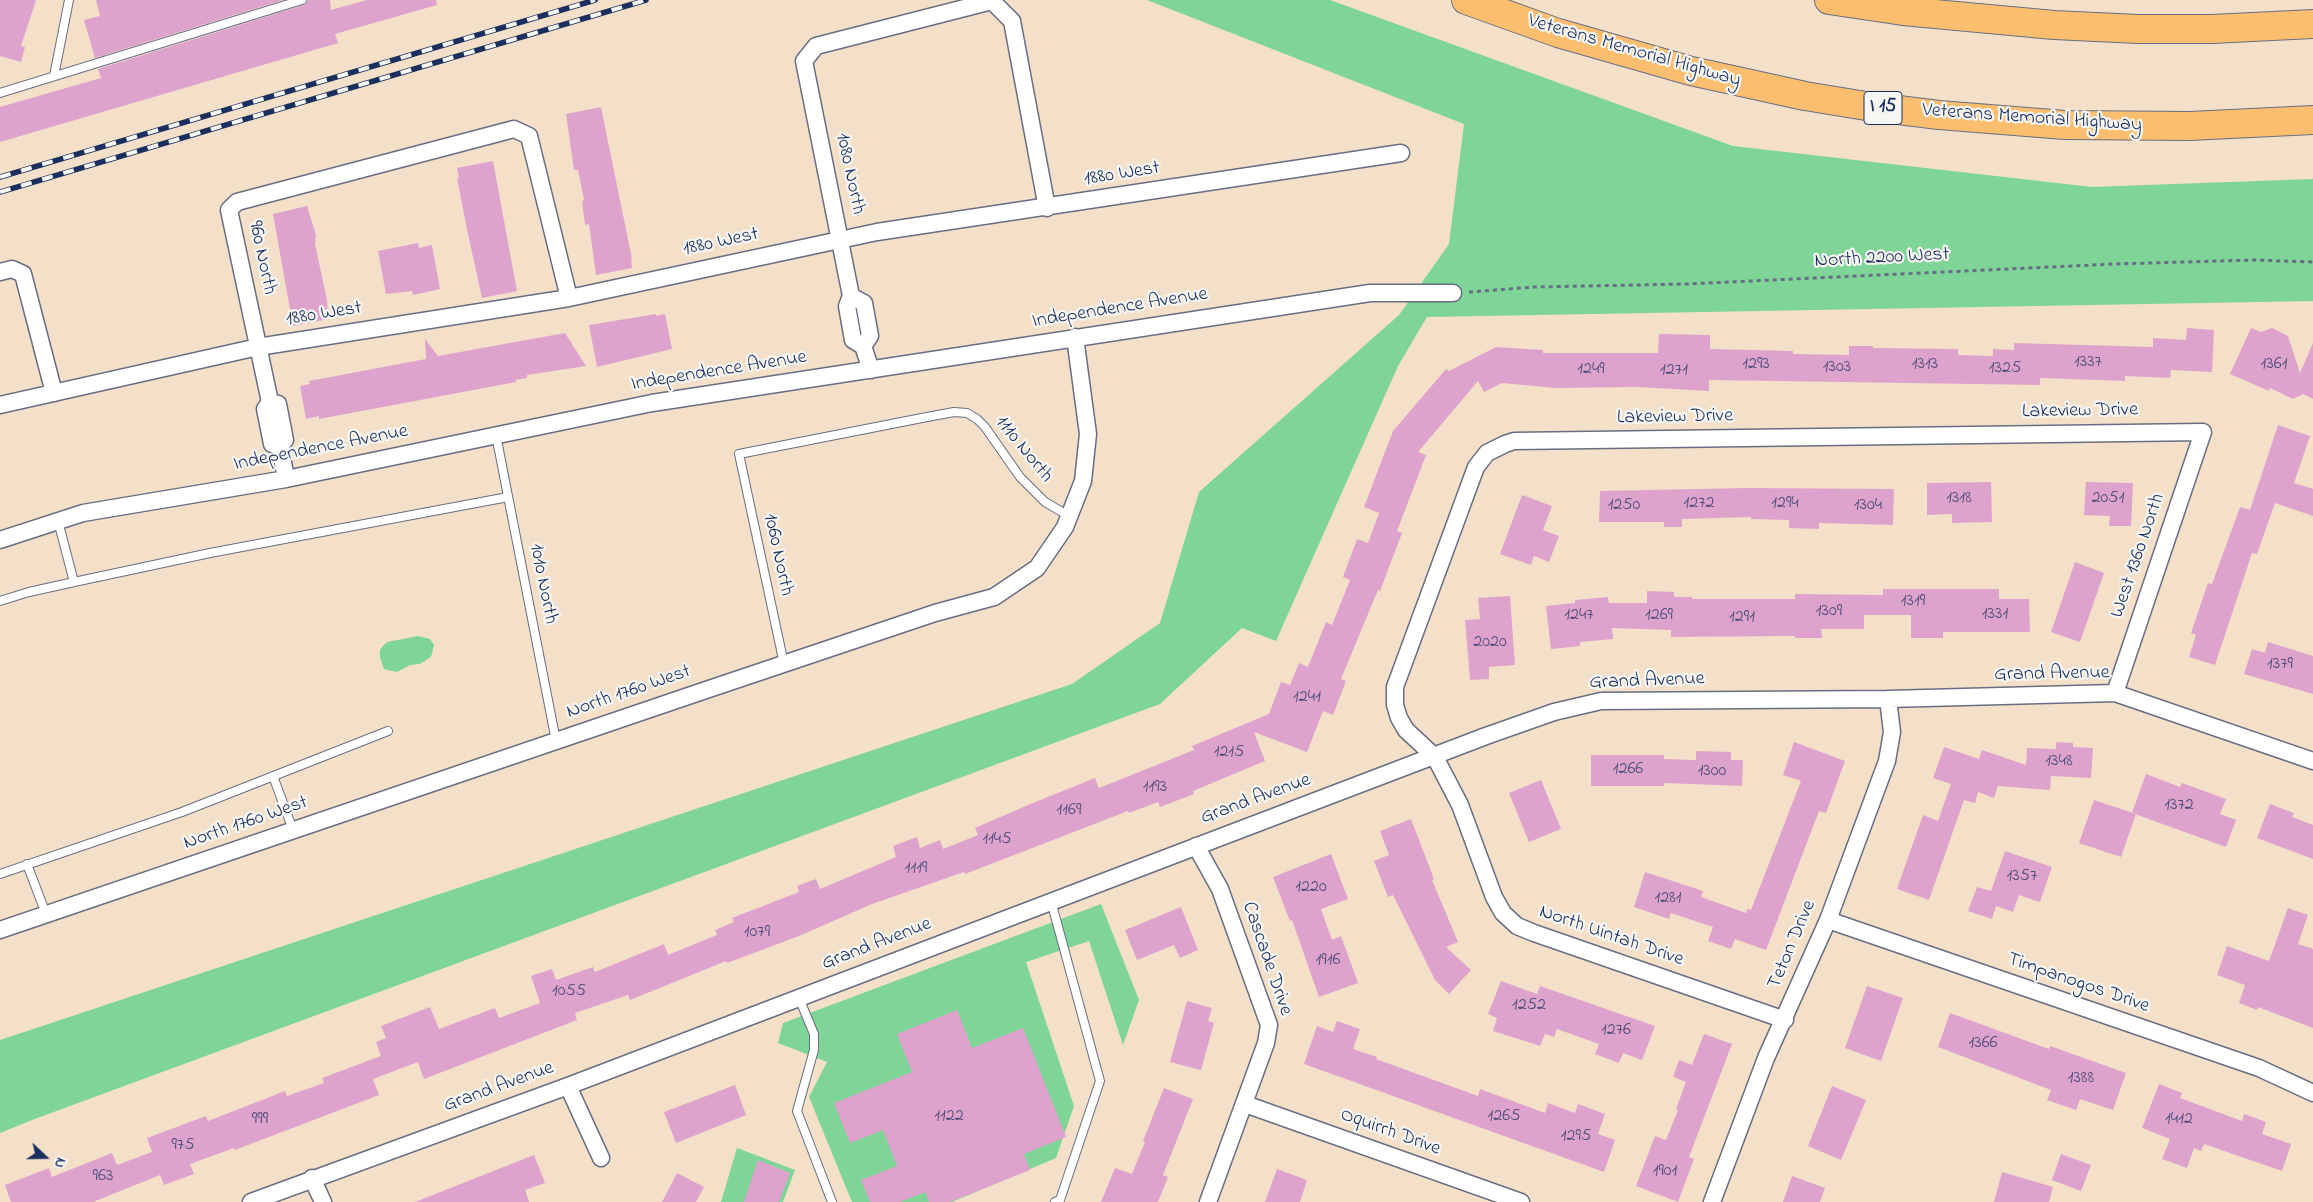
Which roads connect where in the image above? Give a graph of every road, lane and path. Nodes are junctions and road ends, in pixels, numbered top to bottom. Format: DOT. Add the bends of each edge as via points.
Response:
graph roads {
  1 [pos="69,0"];
  2 [pos="302,0"];
  3 [pos="1466,0"];
  4 [pos="1829,0"];
  5 [pos="2313,24"];
  6 [pos="54,76"];
  7 [pos="0,93"];
  8 [pos="2313,120"];
  9 [pos="1401,153"];
  10 [pos="1048,208"];
  11 [pos="841,240"];
  12 [pos="2313,262"];
  13 [pos="0,272"];
  14 [pos="1453,293"];
  15 [pos="569,298"];
  16 [pos="1075,337"];
  17 [pos="258,347"];
  18 [pos="871,370"];
  19 [pos="54,393"];
  20 [pos="0,405"];
  21 [pos="2203,432"];
  22 [pos="496,434"];
  23 [pos="739,454"];
  24 [pos="286,479"];
  25 [pos="508,497"];
  26 [pos="1069,516"];
  27 [pos="58,521"];
  28 [pos="0,540"];
  29 [pos="74,582"];
  30 [pos="0,602"];
  31 [pos="784,664"];
  32 [pos="2115,693"];
  33 [pos="1888,699"];
  34 [pos="388,731"];
  35 [pos="556,741"];
  36 [pos="1435,757"];
  37 [pos="2313,761"];
  38 [pos="273,776"];
  39 [pos="293,830"];
  40 [pos="1196,846"];
  41 [pos="27,864"];
  42 [pos="0,874"];
  43 [pos="1051,901"];
  44 [pos="46,914"];
  45 [pos="1828,920"];
  46 [pos="0,930"];
  47 [pos="799,998"];
  48 [pos="1785,1020"];
  49 [pos="568,1086"];
  50 [pos="2313,1093"];
  51 [pos="1245,1104"];
  52 [pos="601,1158"];
  53 [pos="312,1178"];
  54 [pos="831,1201"];
  55 [pos="252,1202"];
  56 [pos="322,1202"];
  57 [pos="1055,1202"];
  58 [pos="1208,1202"];
  59 [pos="1520,1202"];
  60 [pos="1712,1202"];
  1 -- 6 [label="lane"];
  2 -- 6 [label="lane"];
  3 -- 8 [label="highway, Veterans Memorial Highway / I 15" via="1566,36 1691,72 1866,106 2065,125 2190,126"];
  4 -- 5 [label="highway" via="1912,12 2054,25 2156,29"];
  6 -- 7 [label="lane"];
  9 -- 10 [label="street, 1880 West"];
  10 -- 11 [label="street, 1880 West"];
  10 -- 11 [label="street, 1080 North" via="1012,21 992,1 816,46 804,61"];
  11 -- 15 [label="street, 1880 West"];
  11 -- 18 [label="street, 1080 North" via="851,296 847,306 853,340 863,346"];
  12 -- 14 [label="path, North 2200 West" via="2254,260 2114,264"];
  13 -- 19 [label="street" via="12,269 23,274"];
  14 -- 16 [label="street, Independence Avenue" via="1370,293"];
  15 -- 17 [label="street, 1880 West"];
  15 -- 17 [label="street, 960 North" via="529,136 514,129 237,202 229,210"];
  16 -- 18 [label="street, Independence Avenue"];
  16 -- 26 [label="street, North 1760 West" via="1088,434 1083,481"];
  17 -- 19 [label="street, 1880 West"];
  17 -- 24 [label="street, 960 North" via="270,402 265,409 272,444 280,446"];
  18 -- 22 [label="street, Independence Avenue" via="652,403"];
  19 -- 20 [label="street, 1880 West"];
  21 -- 32 [label="street, West 1360 North"];
  21 -- 36 [label="street, Lakeview Drive" via="1534,441 1505,444 1488,453 1476,467 1395,687 1399,718 1406,730"];
  22 -- 24 [label="street, Independence Avenue"];
  22 -- 25 [label="lane, 1010 North"];
  23 -- 26 [label="lane, 1110 North" via="954,412 967,413 977,419 1020,477 1045,502"];
  23 -- 31 [label="lane, 1060 North"];
  24 -- 27 [label="street, Independence Avenue" via="83,513"];
  25 -- 29 [label="lane"];
  25 -- 35 [label="lane, 1010 North"];
  26 -- 31 [label="street, North 1760 West" via="1037,568 994,597 935,613"];
  27 -- 28 [label="street, Independence Avenue"];
  27 -- 29 [label="lane"];
  29 -- 30 [label="lane"];
  31 -- 35 [label="street, North 1760 West"];
  32 -- 33 [label="street, Grand Avenue"];
  32 -- 37 [label="street, Grand Avenue"];
  33 -- 36 [label="street, Grand Avenue" via="1601,700 1554,712"];
  33 -- 45 [label="street, Teton Drive" via="1892,732 1887,761"];
  34 -- 38 [label="lane"];
  35 -- 39 [label="street, North 1760 West"];
  36 -- 40 [label="street, Grand Avenue"];
  36 -- 48 [label="street, North Uintah Drive" via="1460,805 1494,897 1503,913 1517,926"];
  38 -- 39 [label="lane"];
  38 -- 41 [label="lane" via="182,812"];
  39 -- 44 [label="street, North 1760 West"];
  40 -- 43 [label="street, Grand Avenue"];
  40 -- 51 [label="street, Cascade Drive" via="1220,889 1269,1025"];
  41 -- 42 [label="lane"];
  41 -- 44 [label="lane"];
  43 -- 47 [label="street, Grand Avenue"];
  43 -- 57 [label="lane" via="1100,1081 1060,1200"];
  44 -- 46 [label="street, North 1760 West"];
  45 -- 48 [label="street, Teton Drive"];
  45 -- 50 [label="street, Timpanogos Drive" via="2259,1068"];
  47 -- 49 [label="street, Grand Avenue"];
  47 -- 54 [label="lane" via="814,1034 814,1050 796,1111"];
  48 -- 60 [label="street, Teton Drive" via="1766,1058"];
  49 -- 52 [label="street"];
  49 -- 53 [label="street, Grand Avenue"];
  51 -- 58 [label="street, Cascade Drive"];
  51 -- 59 [label="street, Oquirrh Drive"];
  53 -- 55 [label="street, Grand Avenue"];
  53 -- 56 [label="street"];
}
